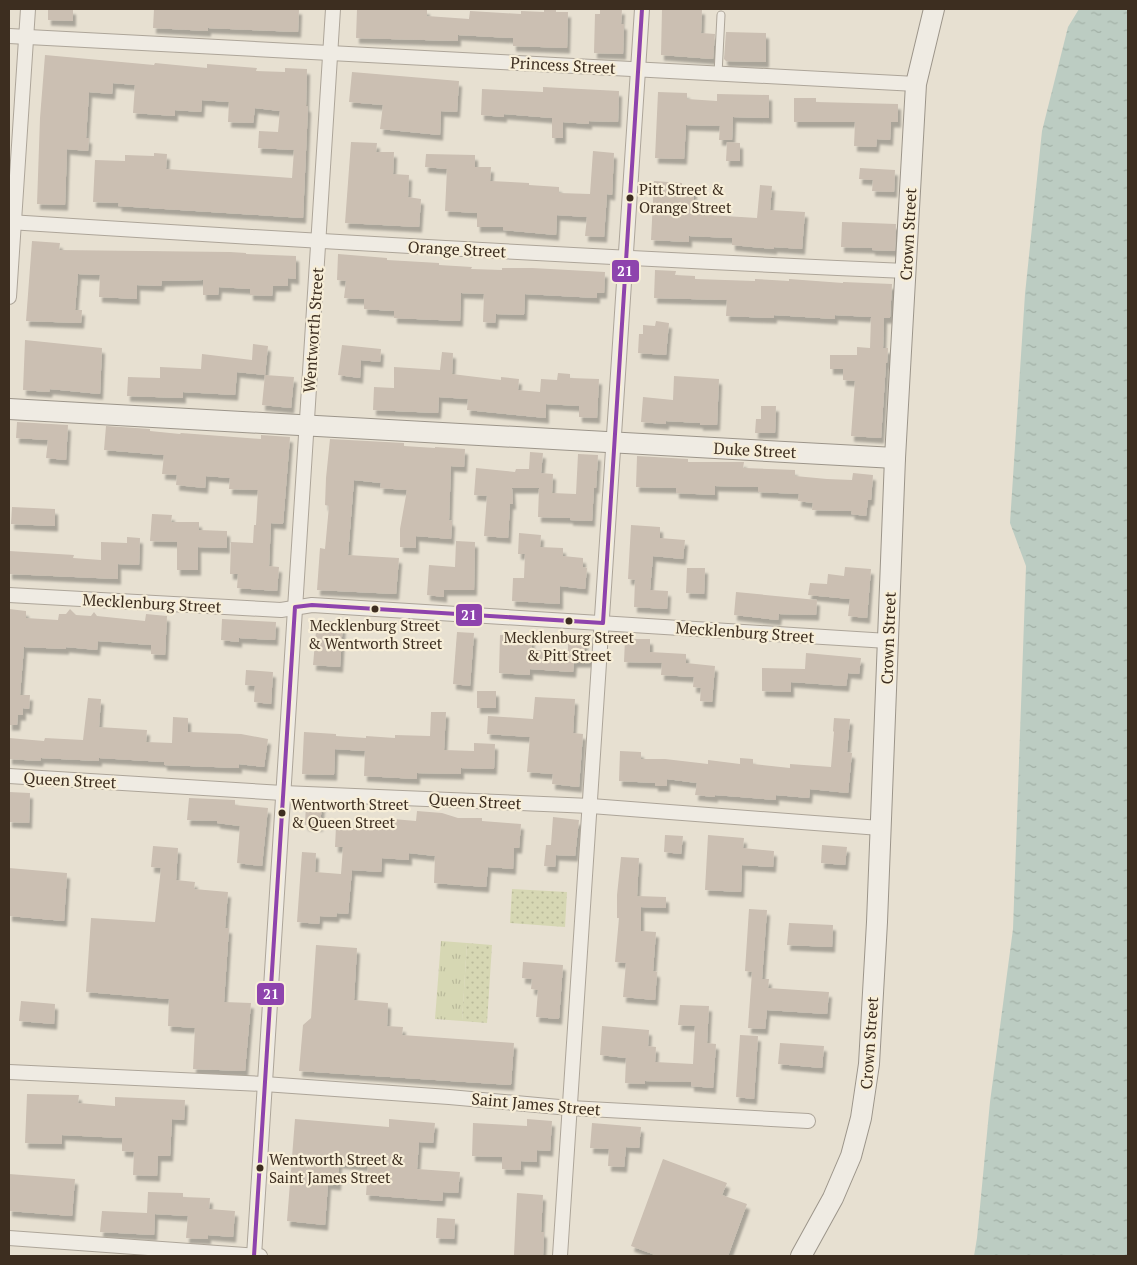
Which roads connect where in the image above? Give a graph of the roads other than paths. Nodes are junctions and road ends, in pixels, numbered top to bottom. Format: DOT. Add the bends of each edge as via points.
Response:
graph roads {
  1 [pos="28,9"];
  2 [pos="333,9"];
  3 [pos="642,9"];
  4 [pos="934,9"];
  5 [pos="721,15"];
  6 [pos="9,36"];
  7 [pos="27,37"];
  8 [pos="330,53"];
  9 [pos="638,69"];
  10 [pos="718,74"];
  11 [pos="916,84"];
  12 [pos="11,222"];
  13 [pos="318,242"];
  14 [pos="626,258"];
  15 [pos="906,271"];
  16 [pos="9,297"];
  17 [pos="9,410"];
  18 [pos="306,426"];
  19 [pos="614,442"];
  20 [pos="895,458"];
  21 [pos="9,595"];
  22 [pos="295,607"];
  23 [pos="603,623"];
  24 [pos="888,641"];
  25 [pos="9,776"];
  26 [pos="283,793"];
  27 [pos="590,806"];
  28 [pos="880,828"];
  29 [pos="9,1072"];
  30 [pos="264,1084"];
  31 [pos="570,1108"];
  32 [pos="808,1121"];
  33 [pos="9,1238"];
  34 [pos="254,1256"];
  35 [pos="260,1256"];
  36 [pos="560,1256"];
  37 [pos="801,1256"];
  1 -- 7 [label="street"];
  2 -- 8 [label="street, Wentworth Street"];
  3 -- 9 [label="street"];
  4 -- 11 [label="main road, Crown Street"];
  5 -- 10 [label="lane"];
  6 -- 7 [label="street, Princess Street"];
  7 -- 8 [label="street, Princess Street"];
  7 -- 12 [label="street"];
  8 -- 9 [label="street, Princess Street"];
  8 -- 13 [label="street, Wentworth Street"];
  9 -- 10 [label="street, Princess Street"];
  9 -- 14 [label="street"];
  10 -- 11 [label="street, Princess Street"];
  11 -- 15 [label="main road, Crown Street"];
  12 -- 13 [label="street, Orange Street"];
  12 -- 16 [label="street"];
  13 -- 14 [label="street, Orange Street"];
  13 -- 18 [label="street, Wentworth Street"];
  14 -- 15 [label="street, Orange Street"];
  14 -- 19 [label="street"];
  15 -- 20 [label="main road, Crown Street"];
  17 -- 18 [label="main road, Duke Street"];
  18 -- 19 [label="main road, Duke Street"];
  18 -- 22 [label="street, Wentworth Street"];
  19 -- 20 [label="main road, Duke Street"];
  19 -- 23 [label="street"];
  20 -- 24 [label="main road, Crown Street"];
  21 -- 22 [label="street, Mecklenburg Street" via="281,610"];
  22 -- 23 [label="street, Mecklenburg Street" via="312,604"];
  22 -- 26 [label="street, Wentworth Street"];
  23 -- 24 [label="street, Mecklenburg Street"];
  23 -- 27 [label="street"];
  24 -- 28 [label="main road, Crown Street"];
  25 -- 26 [label="street, Queen Street"];
  26 -- 27 [label="street, Queen Street"];
  26 -- 30 [label="street, Wentworth Street"];
  27 -- 28 [label="street, Queen Street"];
  27 -- 31 [label="street"];
  28 -- 37 [label="main road, Crown Street" via="871,1033 863,1112 843,1177"];
  29 -- 30 [label="street, Saint James Street"];
  30 -- 31 [label="street, Saint James Street"];
  30 -- 34 [label="street, Wentworth Street"];
  31 -- 32 [label="street, Saint James Street"];
  31 -- 36 [label="street"];
  33 -- 34 [label="street"];
  34 -- 35 [label="street"];
}
